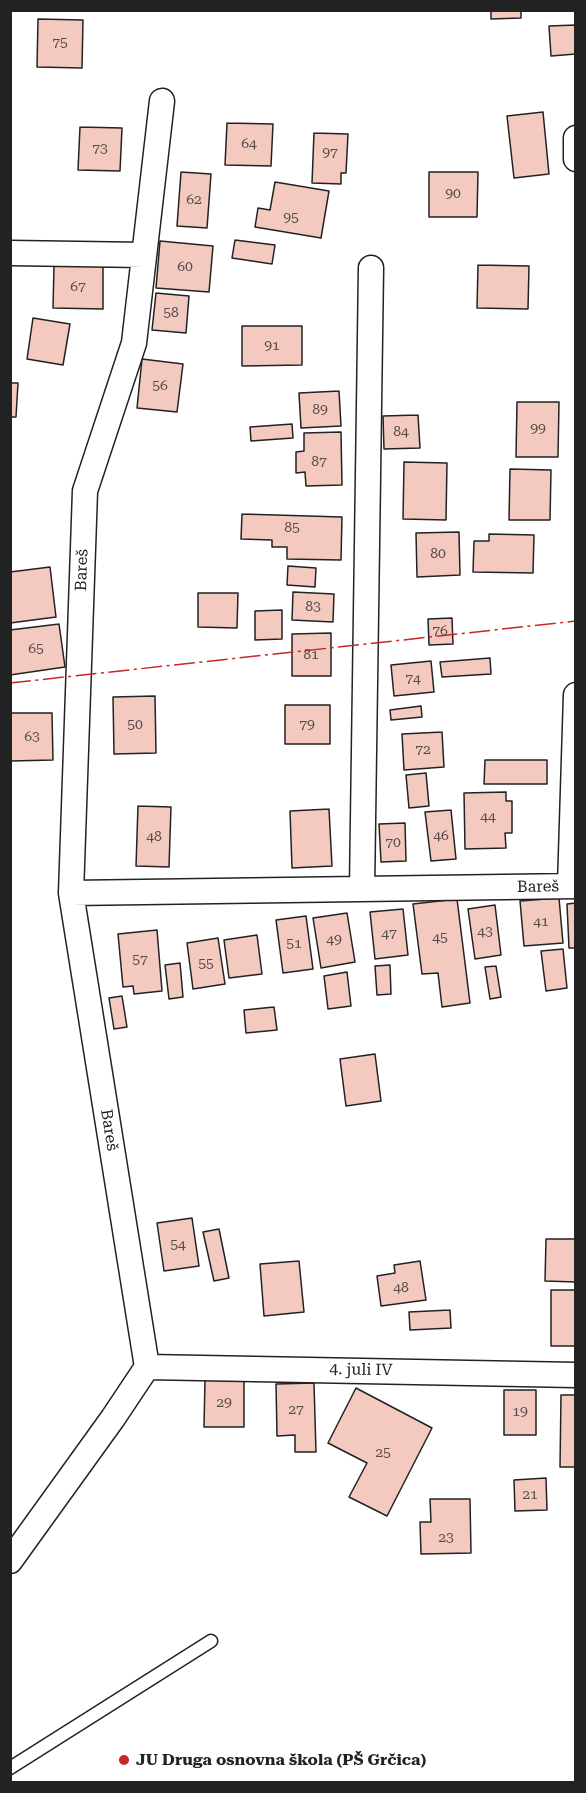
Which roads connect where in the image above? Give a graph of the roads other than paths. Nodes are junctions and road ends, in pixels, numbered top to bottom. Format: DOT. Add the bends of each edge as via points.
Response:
graph roads {
  1 [pos="162,101"];
  2 [pos="576,138"];
  3 [pos="576,159"];
  4 [pos="10,253"];
  5 [pos="144,255"];
  6 [pos="371,268"];
  7 [pos="576,695"];
  8 [pos="573,886"];
  9 [pos="362,889"];
  10 [pos="71,892"];
  11 [pos="147,1366"];
  12 [pos="576,1375"];
  13 [pos="10,1560"];
  14 [pos="211,1641"];
  15 [pos="10,1768"];
  1 -- 5 [label="street, Bareš"];
  2 -- 3 [label="street"];
  4 -- 5 [label="street"];
  5 -- 10 [label="street, Bareš" via="134,343 85,491"];
  6 -- 9 [label="street"];
  7 -- 8 [label="street, Bareš"];
  8 -- 9 [label="street, Bareš"];
  9 -- 10 [label="street, Bareš"];
  10 -- 11 [label="street, Bareš"];
  11 -- 12 [label="street, 4. juli IV"];
  11 -- 13 [label="street"];
  14 -- 15 [label="lane"];
}
